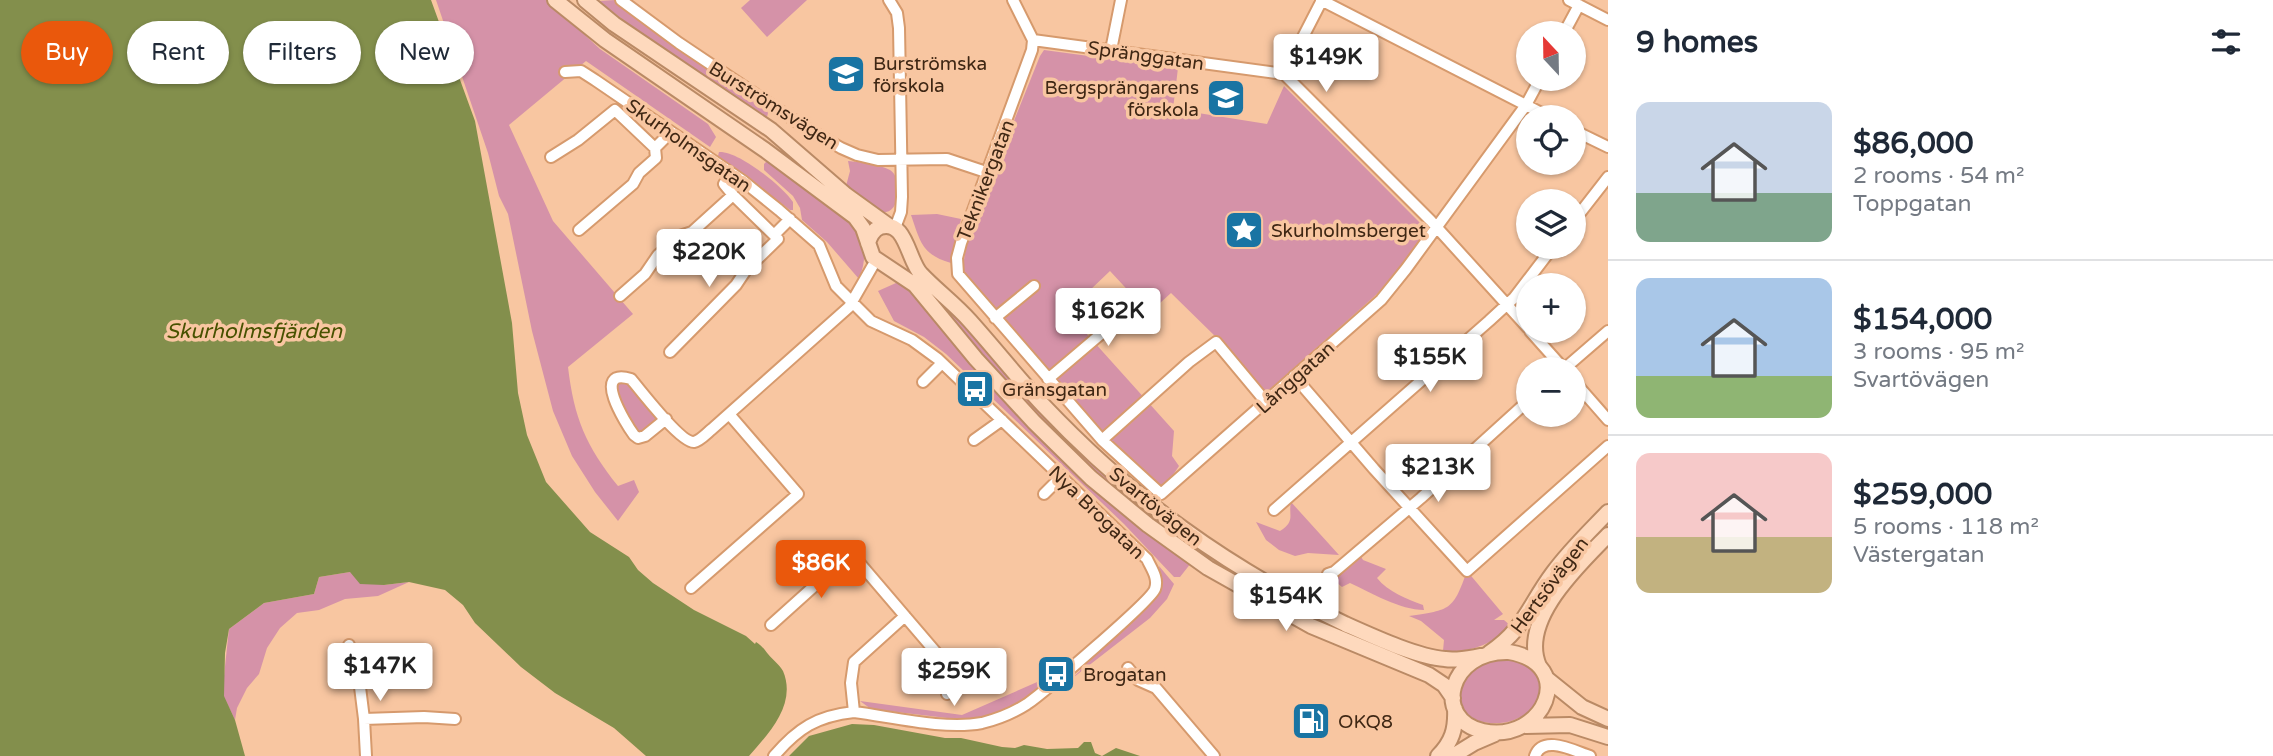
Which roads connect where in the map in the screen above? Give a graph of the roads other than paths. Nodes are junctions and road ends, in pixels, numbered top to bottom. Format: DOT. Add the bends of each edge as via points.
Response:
graph roads {
  1 [pos="555,0"];
  2 [pos="585,0"];
  3 [pos="621,0"];
  4 [pos="905,0"];
  5 [pos="1013,0"];
  6 [pos="1121,0"];
  7 [pos="1321,0"];
  8 [pos="1574,2"];
  9 [pos="891,3"];
  10 [pos="1608,20"];
  11 [pos="1568,21"];
  12 [pos="1033,40"];
  13 [pos="1111,50"];
  14 [pos="565,72"];
  15 [pos="1284,74"];
  16 [pos="1524,105"];
  17 [pos="632,106"];
  18 [pos="622,117"];
  19 [pos="1516,119"];
  20 [pos="671,132"];
  21 [pos="1586,136"];
  22 [pos="1608,147"];
  23 [pos="654,148"];
  24 [pos="551,157"];
  25 [pos="902,160"];
  26 [pos="985,172"];
  27 [pos="730,173"];
  28 [pos="1608,177"];
  29 [pos="733,195"];
  30 [pos="1586,205"];
  31 [pos="790,219"];
  32 [pos="892,227"];
  33 [pos="1436,227"];
  34 [pos="579,230"];
  35 [pos="774,235"];
  36 [pos="904,242"];
  37 [pos="868,243"];
  38 [pos="1543,259"];
  39 [pos="879,261"];
  40 [pos="1034,286"];
  41 [pos="1144,295"];
  42 [pos="620,296"];
  43 [pos="853,302"];
  44 [pos="1507,304"];
  45 [pos="1516,314"];
  46 [pos="995,318"];
  47 [pos="1608,331"];
  48 [pos="1541,343"];
  49 [pos="670,352"];
  50 [pos="1554,357"];
  51 [pos="1578,357"];
  52 [pos="942,363"];
  53 [pos="1294,376"];
  54 [pos="1048,379"];
  55 [pos="923,382"];
  56 [pos="1586,395"];
  57 [pos="1266,402"];
  58 [pos="1516,412"];
  59 [pos="729,414"];
  60 [pos="666,419"];
  61 [pos="1002,420"];
  62 [pos="1608,421"];
  63 [pos="974,440"];
  64 [pos="1102,440"];
  65 [pos="1351,443"];
  66 [pos="1608,446"];
  67 [pos="1060,477"];
  68 [pos="1044,494"];
  69 [pos="1161,494"];
  70 [pos="1410,507"];
  71 [pos="1274,510"];
  72 [pos="1608,512"];
  73 [pos="1608,535"];
  74 [pos="1328,574"];
  75 [pos="691,588"];
  76 [pos="905,615"];
  77 [pos="771,625"];
  78 [pos="349,645"];
  79 [pos="1484,655"];
  80 [pos="1128,668"];
  81 [pos="1543,672"];
  82 [pos="947,694"];
  83 [pos="1453,701"];
  84 [pos="854,712"];
  85 [pos="363,719"];
  86 [pos="455,719"];
  87 [pos="1608,719"];
  88 [pos="1510,729"];
  89 [pos="1608,737"];
  90 [pos="1537,752"];
  91 [pos="366,756"];
  92 [pos="774,756"];
  93 [pos="1214,756"];
  94 [pos="1438,756"];
  95 [pos="1453,756"];
  96 [pos="1590,756"];
  1 -- 37 [label="main road" via="847,210 859,222"];
  2 -- 32 [label="main road" via="771,130 846,195"];
  3 -- 25 [label="street, Burströmsvägen" via="831,143 862,157"];
  4 -- 9 [label="street"];
  5 -- 12 [label="street"];
  6 -- 13 [label="street"];
  7 -- 15 [label="street"];
  7 -- 16 [label="street"];
  8 -- 10 [label="street"];
  8 -- 11 [label="street"];
  9 -- 25 [label="street" via="899,28"];
  12 -- 13 [label="street, Spränggatan"];
  12 -- 26 [label="street, Teknikergatan"];
  13 -- 15 [label="street, Spränggatan"];
  14 -- 17 [label="street, Skurholmsgatan" via="581,71"];
  15 -- 33 [label="street"];
  17 -- 18 [label="street"];
  17 -- 20 [label="street, Skurholmsgatan"];
  18 -- 23 [label="street"];
  18 -- 24 [label="street" via="613,110"];
  19 -- 33 [label="street, Långgatan"];
  20 -- 23 [label="street"];
  20 -- 27 [label="street, Skurholmsgatan"];
  21 -- 22 [label="street"];
  23 -- 34 [label="street" via="656,158 633,184"];
  25 -- 26 [label="street, Burströmsvägen" via="947,159"];
  25 -- 32 [label="street" via="901,212"];
  26 -- 46 [label="street, Teknikergatan" via="957,266 960,277"];
  27 -- 29 [label="street" via="724,184"];
  27 -- 31 [label="street, Skurholmsgatan"];
  28 -- 30 [label="street"];
  29 -- 35 [label="street"];
  29 -- 42 [label="street" via="665,249"];
  31 -- 35 [label="street"];
  31 -- 43 [label="street, Skurholmsgatan" via="818,245 836,285"];
  32 -- 36 [label="main road"];
  32 -- 37 [label="main road" via="875,230"];
  33 -- 44 [label="street"];
  33 -- 53 [label="street, Långgatan" via="1381,300"];
  35 -- 49 [label="street" via="778,239"];
  36 -- 39 [label="main road" via="899,258"];
  36 -- 79 [label="main road, Svartövägen" via="917,271 971,321 1043,405 1118,478 1191,536 1266,584 1362,631 1437,658"];
  37 -- 39 [label="main road" via="870,253"];
  38 -- 44 [label="street"];
  39 -- 43 [label="street"];
  39 -- 83 [label="main road, Svartövägen" via="927,297 1063,452 1148,525 1251,594 1311,626 1429,675 1444,685"];
  40 -- 46 [label="street"];
  41 -- 54 [label="street"];
  43 -- 52 [label="street, Nya Brogatan" via="871,321 912,340"];
  43 -- 59 [label="street"];
  44 -- 45 [label="street"];
  44 -- 65 [label="street"];
  46 -- 54 [label="street, Teknikergatan"];
  47 -- 51 [label="street"];
  48 -- 50 [label="street"];
  52 -- 55 [label="street"];
  52 -- 61 [label="street, Nya Brogatan"];
  53 -- 57 [label="street, Långgatan"];
  53 -- 65 [label="street"];
  54 -- 64 [label="street, Teknikergatan"];
  56 -- 62 [label="street"];
  57 -- 64 [label="street" via="1216,342"];
  57 -- 69 [label="street, Långgatan"];
  58 -- 70 [label="street"];
  59 -- 60 [label="street" via="692,442"];
  59 -- 75 [label="street" via="798,494"];
  60 -- 60 [label="street" via="638,438 612,396 612,385 622,377 631,379"];
  61 -- 63 [label="street"];
  61 -- 67 [label="street, Nya Brogatan"];
  64 -- 69 [label="street, Teknikergatan"];
  65 -- 70 [label="street"];
  65 -- 71 [label="street"];
  66 -- 70 [label="street" via="1467,570"];
  67 -- 68 [label="street"];
  67 -- 84 [label="street, Nya Brogatan" via="1147,559 1156,578 1155,590 1035,698 1005,716 961,725"];
  70 -- 74 [label="street"];
  72 -- 79 [label="main road, Hertsövägen" via="1553,573 1519,627"];
  73 -- 81 [label="main road, Hertsövägen" via="1577,568 1540,621 1534,643"];
  76 -- 77 [label="street" via="851,553"];
  76 -- 82 [label="street" via="957,677"];
  76 -- 84 [label="street" via="853,662"];
  78 -- 85 [label="street" via="359,679"];
  79 -- 81 [label="main road" via="1518,654 1531,659"];
  79 -- 83 [label="main road" via="1458,674"];
  80 -- 93 [label="street" via="1138,680 1156,688"];
  81 -- 87 [label="main road" via="1582,707"];
  81 -- 88 [label="main road" via="1548,695 1542,710"];
  83 -- 88 [label="main road" via="1460,717 1472,727 1492,732"];
  83 -- 94 [label="main road" via="1455,731"];
  84 -- 92 [label="street" via="809,724"];
  85 -- 86 [label="street"];
  85 -- 91 [label="street"];
  88 -- 89 [label="main road" via="1560,724"];
  88 -- 95 [label="main road"];
  90 -- 96 [label="street" via="1547,745"];
}
